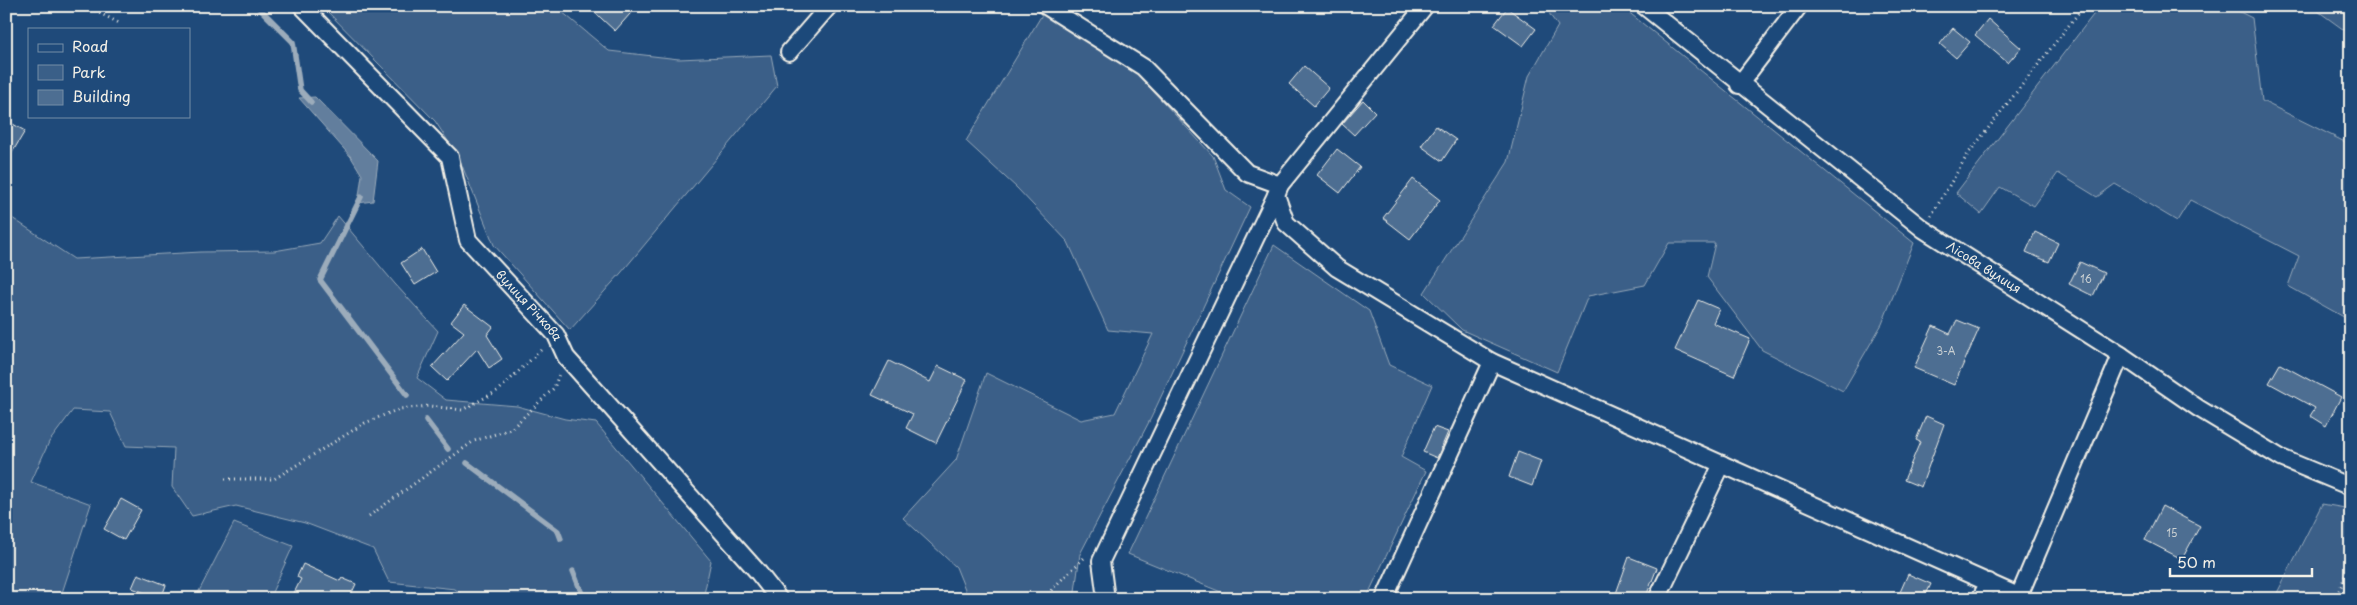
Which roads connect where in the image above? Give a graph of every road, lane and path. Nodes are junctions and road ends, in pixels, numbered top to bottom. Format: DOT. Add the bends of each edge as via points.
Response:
graph roads {
  1 [pos="86,6"];
  2 [pos="302,6"];
  3 [pos="829,6"];
  4 [pos="1046,6"];
  5 [pos="1425,6"];
  6 [pos="1644,6"];
  7 [pos="1799,6"];
  8 [pos="2084,6"];
  9 [pos="122,24"];
  10 [pos="790,52"];
  11 [pos="1739,84"];
  12 [pos="1278,190"];
  13 [pos="1923,229"];
  14 [pos="556,335"];
  15 [pos="2121,355"];
  16 [pos="566,357"];
  17 [pos="1492,362"];
  18 [pos="1722,464"];
  19 [pos="225,479"];
  20 [pos="2351,487"];
  21 [pos="369,516"];
  22 [pos="1085,557"];
  23 [pos="2351,561"];
  24 [pos="1989,582"];
  25 [pos="2022,597"];
  26 [pos="779,599"];
  27 [pos="1046,599"];
  28 [pos="1106,599"];
  29 [pos="1384,599"];
  30 [pos="1657,599"];
  31 [pos="1980,599"];
  32 [pos="2333,599"];
  1 -- 9 [label="path"];
  2 -- 14 [label="street, вулиця Річкова" via="450,157 468,240"];
  3 -- 10 [label="street"];
  4 -- 12 [label="street" via="1142,67 1247,173"];
  5 -- 12 [label="street"];
  6 -- 11 [label="street, Лісова вулиця"];
  7 -- 11 [label="street"];
  8 -- 13 [label="path" via="1968,154"];
  11 -- 13 [label="street, Лісова вулиця"];
  12 -- 17 [label="street" via="1286,223 1336,268"];
  12 -- 28 [label="street" via="1101,561"];
  13 -- 15 [label="street, Лісова вулиця"];
  14 -- 16 [label="street, вулиця Річкова"];
  14 -- 19 [label="path" via="499,390 462,410 430,406 399,409 364,423 274,480"];
  15 -- 20 [label="street, Лісова вулиця" via="2198,408 2281,458"];
  15 -- 25 [label="street"];
  16 -- 21 [label="path" via="554,388 511,429 474,441"];
  16 -- 26 [label="street, вулиця Річкова"];
  17 -- 18 [label="street"];
  17 -- 29 [label="street"];
  18 -- 24 [label="street"];
  18 -- 30 [label="street"];
  22 -- 27 [label="path"];
  23 -- 32 [label="path"];
  24 -- 25 [label="street"];
  24 -- 31 [label="street"];
}
